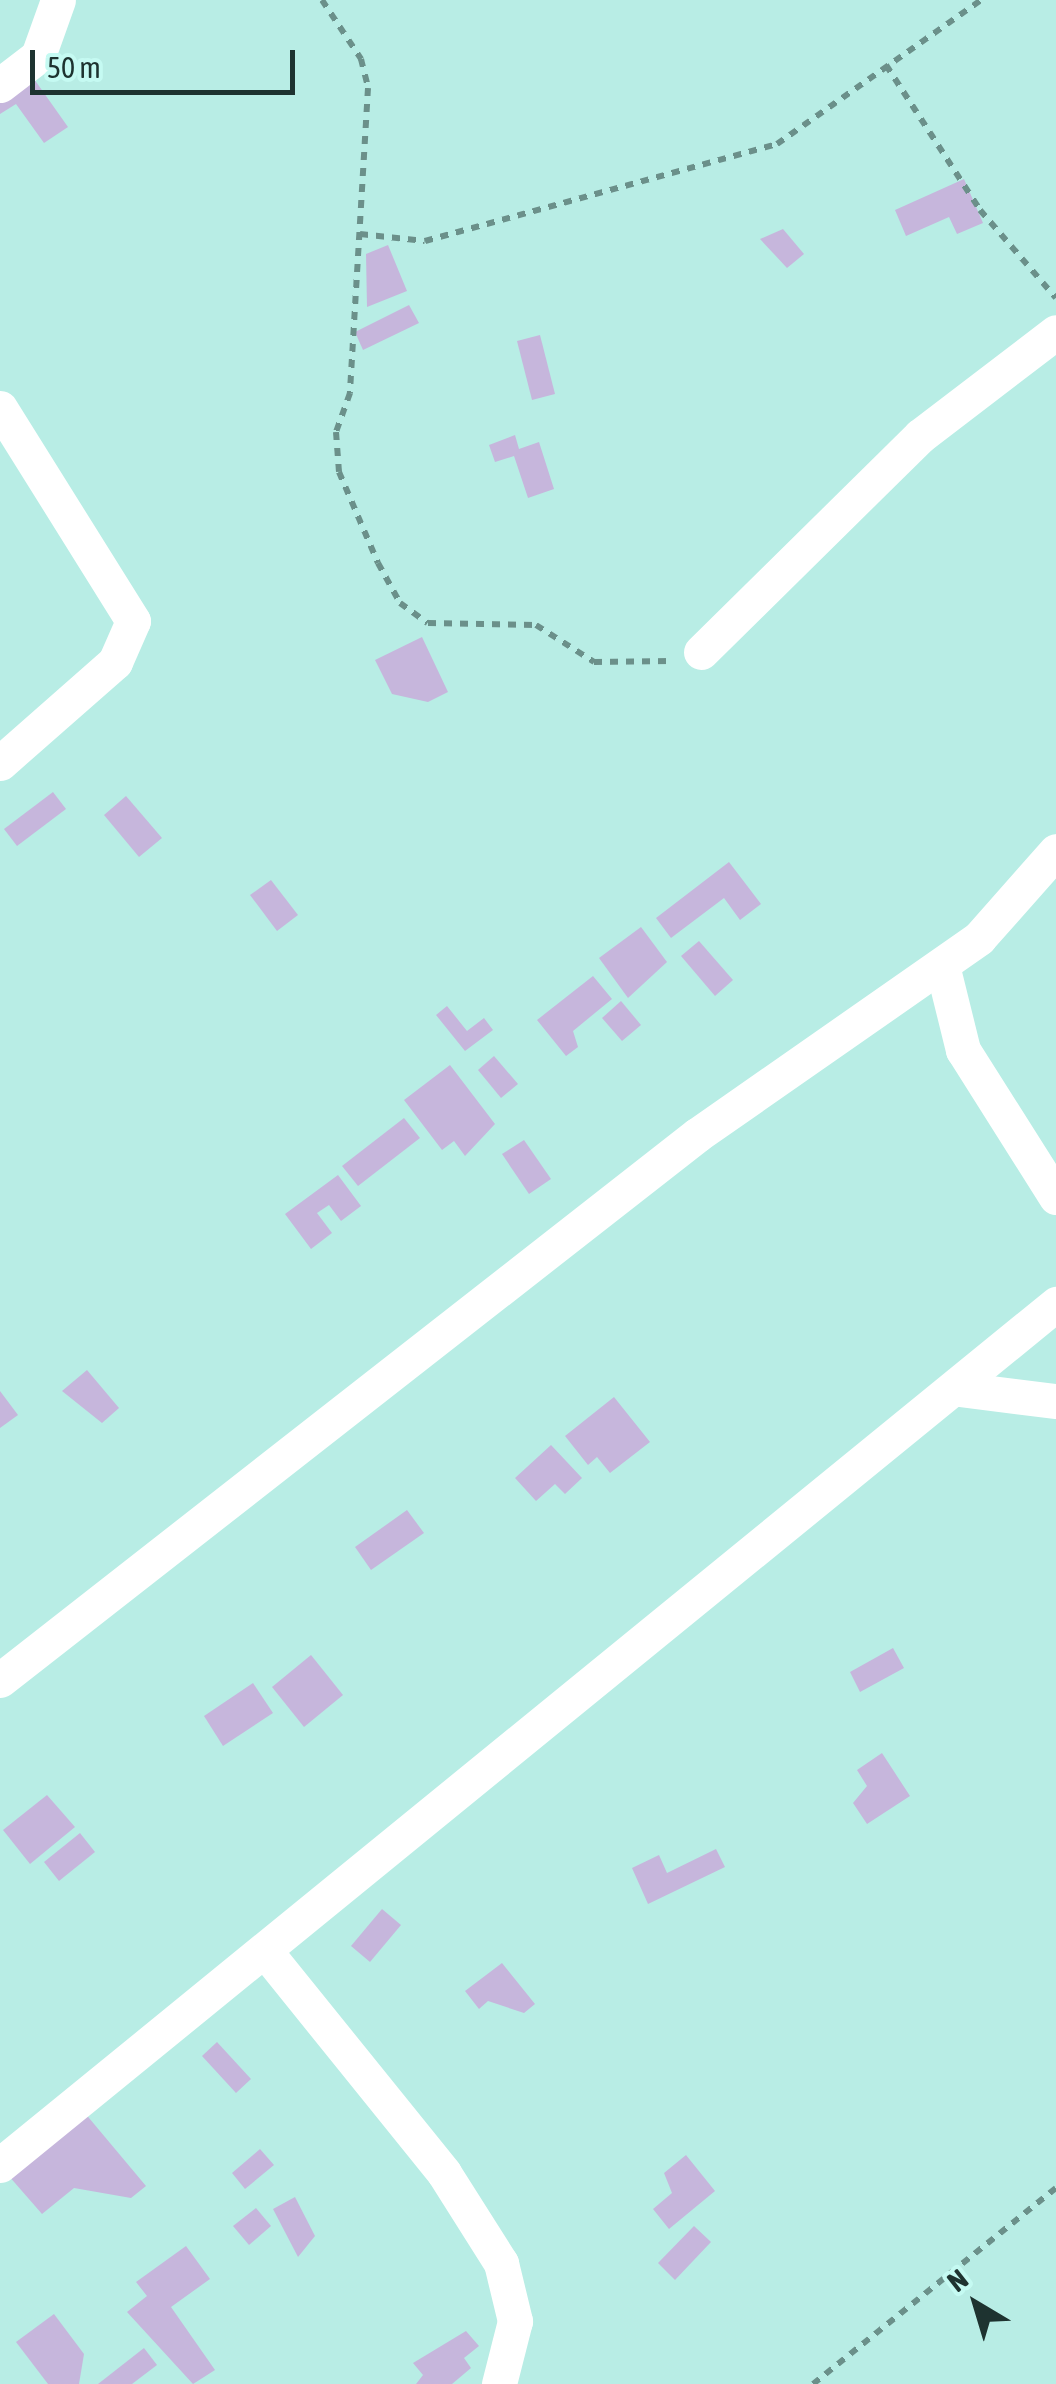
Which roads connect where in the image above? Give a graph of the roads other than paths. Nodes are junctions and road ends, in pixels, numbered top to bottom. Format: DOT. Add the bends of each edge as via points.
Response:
graph roads {
  1 [pos="58,0"];
  2 [pos="0,85"];
  3 [pos="1056,332"];
  4 [pos="0,408"];
  5 [pos="701,652"];
  6 [pos="0,763"];
  7 [pos="1056,851"];
  8 [pos="942,966"];
  9 [pos="1056,1197"];
  10 [pos="1056,1304"];
  11 [pos="959,1389"];
  12 [pos="1056,1401"];
  13 [pos="0,1680"];
  14 [pos="265,1952"];
  15 [pos="0,2165"];
  16 [pos="498,2384"];
  1 -- 2 [label="street" via="38,56"];
  3 -- 5 [label="street" via="920,436"];
  4 -- 6 [label="street" via="133,621 115,662"];
  7 -- 8 [label="street" via="997,920"];
  8 -- 9 [label="street" via="962,1050"];
  8 -- 13 [label="street" via="697,1135"];
  10 -- 11 [label="street"];
  11 -- 12 [label="street"];
  11 -- 14 [label="street"];
  14 -- 15 [label="street"];
  14 -- 16 [label="street" via="444,2173 501,2263 514,2321"];
}
